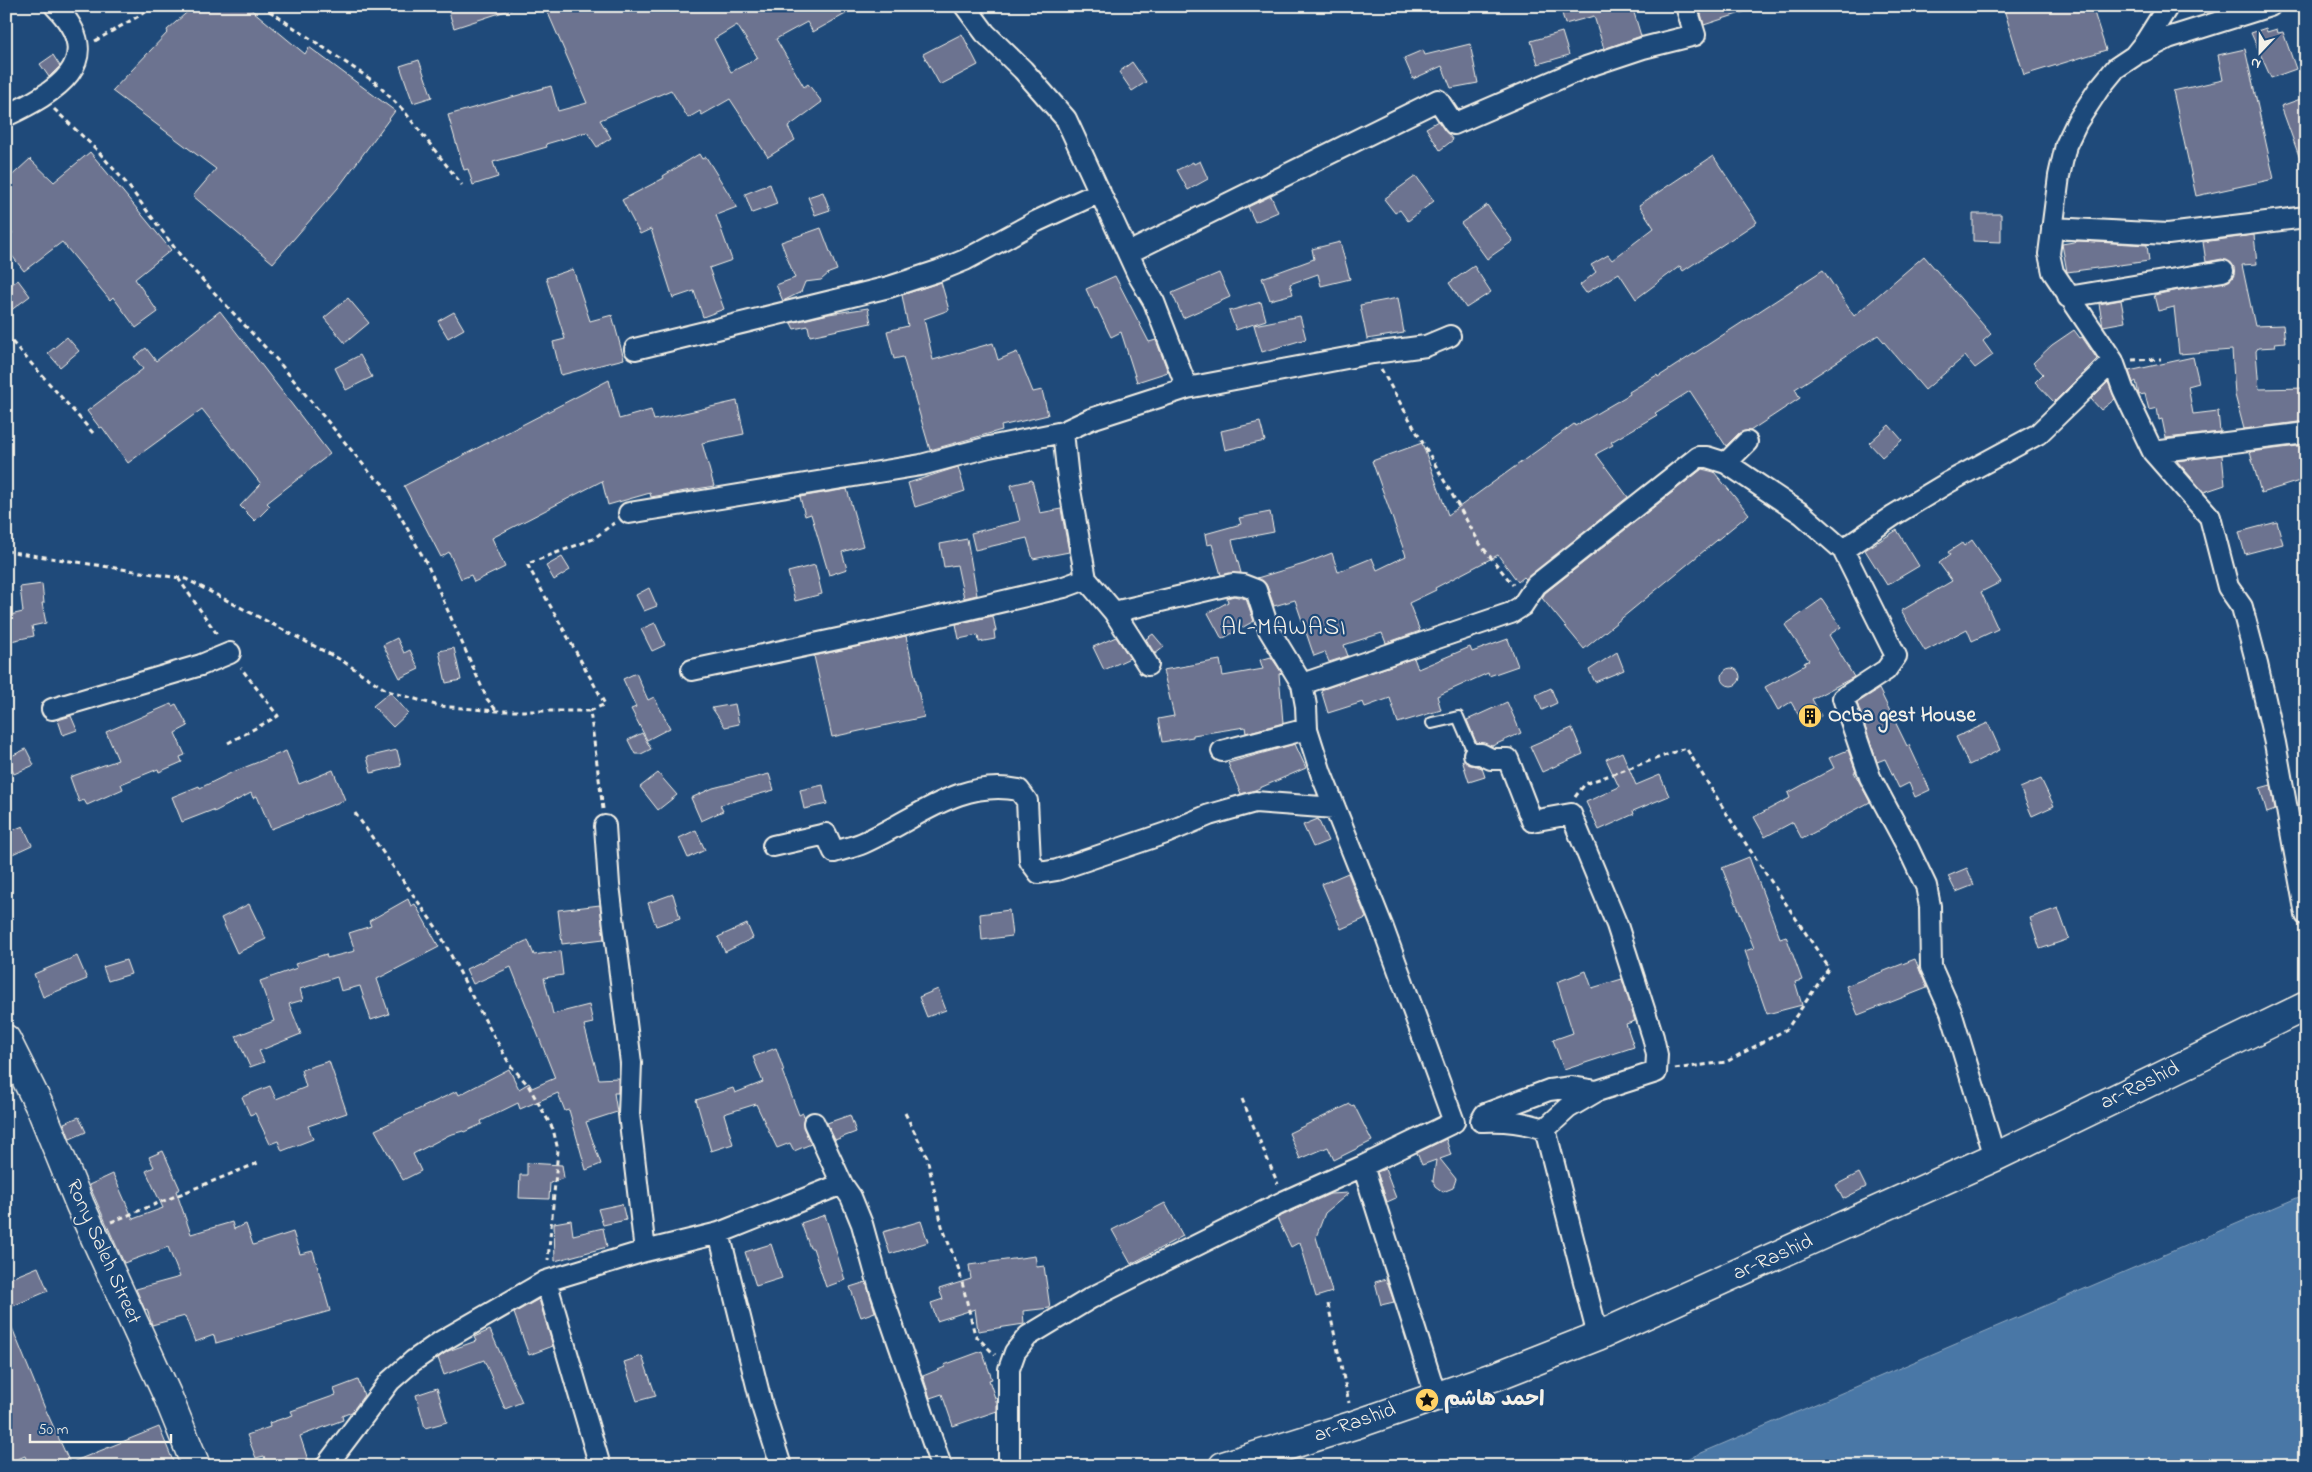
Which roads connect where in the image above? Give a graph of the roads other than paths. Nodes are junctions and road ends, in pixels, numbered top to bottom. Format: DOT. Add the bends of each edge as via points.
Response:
graph roads {
  1 [pos="55,6"];
  2 [pos="965,6"];
  3 [pos="1686,6"];
  4 [pos="2168,6"];
  5 [pos="2270,6"];
  6 [pos="2134,56"];
  7 [pos="6,116"];
  8 [pos="1100,192"];
  9 [pos="2306,217"];
  10 [pos="2052,228"];
  11 [pos="1128,253"];
  12 [pos="2223,271"];
  13 [pos="2068,297"];
  14 [pos="1450,336"];
  15 [pos="635,349"];
  16 [pos="2113,362"];
  17 [pos="1187,388"];
  18 [pos="1062,432"];
  19 [pos="2306,433"];
  20 [pos="1747,442"];
  21 [pos="2153,452"];
  22 [pos="1726,463"];
  23 [pos="629,513"];
  24 [pos="1843,550"];
  25 [pos="1086,579"];
  26 [pos="1114,612"];
  27 [pos="230,653"];
  28 [pos="1148,666"];
  29 [pos="692,670"];
  30 [pos="1302,684"];
  31 [pos="52,709"];
  32 [pos="1432,723"];
  33 [pos="1307,729"];
  34 [pos="1222,751"];
  35 [pos="1474,754"];
  36 [pos="1335,808"];
  37 [pos="606,826"];
  38 [pos="773,846"];
  39 [pos="2306,915"];
  40 [pos="2306,1006"];
  41 [pos="6,1040"];
  42 [pos="1597,1091"];
  43 [pos="1481,1121"];
  44 [pos="1454,1122"];
  45 [pos="814,1124"];
  46 [pos="1545,1129"];
  47 [pos="1995,1157"];
  48 [pos="1364,1166"];
  49 [pos="842,1184"];
  50 [pos="719,1233"];
  51 [pos="645,1251"];
  52 [pos="546,1281"];
  53 [pos="1598,1336"];
  54 [pos="1436,1396"];
  55 [pos="196,1466"];
  56 [pos="326,1466"];
  57 [pos="600,1466"];
  58 [pos="781,1466"];
  59 [pos="940,1466"];
  60 [pos="1009,1466"];
  61 [pos="1223,1466"];
  1 -- 7 [label="street" via="74,31 77,51 74,66 68,77 44,97"];
  2 -- 8 [label="street" via="985,33 1066,119"];
  3 -- 11 [label="street" via="1695,35 1586,67 1454,124 1438,100"];
  4 -- 6 [label="street"];
  5 -- 6 [label="street" via="2168,38"];
  6 -- 10 [label="street" via="2116,68 2077,122 2066,146"];
  8 -- 11 [label="street"];
  8 -- 15 [label="street" via="938,271"];
  9 -- 10 [label="street" via="2168,234"];
  10 -- 13 [label="street" via="2049,254 2053,272"];
  11 -- 17 [label="street" via="1164,324"];
  12 -- 13 [label="street"];
  13 -- 16 [label="street"];
  14 -- 17 [label="street" via="1426,346"];
  16 -- 21 [label="street"];
  16 -- 24 [label="street" via="2038,434 1949,482"];
  17 -- 18 [label="street" via="1091,419"];
  18 -- 23 [label="street" via="921,465"];
  18 -- 25 [label="street"];
  19 -- 21 [label="street"];
  20 -- 22 [label="street"];
  21 -- 39 [label="street" via="2210,517 2228,587 2242,607 2275,744"];
  22 -- 24 [label="street" via="1802,514"];
  22 -- 30 [label="street" via="1698,457 1536,584 1522,606 1512,613"];
  24 -- 47 [label="street" via="1896,656 1886,670 1843,698 1870,777 1926,886 1931,967 1951,1012"];
  25 -- 26 [label="street"];
  25 -- 29 [label="street" via="880,630"];
  26 -- 28 [label="street"];
  26 -- 30 [label="street" via="1233,584 1243,585 1256,590 1269,630"];
  27 -- 31 [label="street" via="201,665"];
  30 -- 33 [label="street"];
  32 -- 35 [label="lane" via="1458,718"];
  33 -- 34 [label="street"];
  33 -- 36 [label="street"];
  35 -- 42 [label="street" via="1508,759 1532,821 1571,814 1616,926 1647,1018 1657,1055 1656,1072"];
  36 -- 38 [label="street" via="1256,802 1040,873 1030,861 1027,801 1019,790 1002,786 954,795 862,844 834,852 826,834"];
  36 -- 44 [label="street"];
  37 -- 51 [label="street" via="609,885 631,1063 629,1114"];
  40 -- 47 [label="main road, ar-Rashid"];
  41 -- 55 [label="main road, Rony Saleh Street" via="41,1109"];
  42 -- 43 [label="street" via="1572,1087 1549,1090 1485,1114"];
  42 -- 46 [label="street" via="1568,1108"];
  43 -- 44 [label="street"];
  43 -- 46 [label="street" via="1524,1122"];
  44 -- 48 [label="street"];
  45 -- 49 [label="street"];
  46 -- 53 [label="street"];
  47 -- 53 [label="main road, ar-Rashid"];
  48 -- 54 [label="street"];
  48 -- 60 [label="street" via="1285,1201 1091,1298 1028,1336 1015,1352 1009,1370"];
  49 -- 50 [label="street"];
  49 -- 59 [label="street" via="862,1224 883,1298"];
  50 -- 51 [label="street"];
  50 -- 58 [label="street" via="762,1406"];
  51 -- 52 [label="street"];
  52 -- 56 [label="street" via="413,1361 390,1381"];
  52 -- 57 [label="street"];
  53 -- 54 [label="main road, ar-Rashid"];
  54 -- 61 [label="main road, ar-Rashid"];
}
